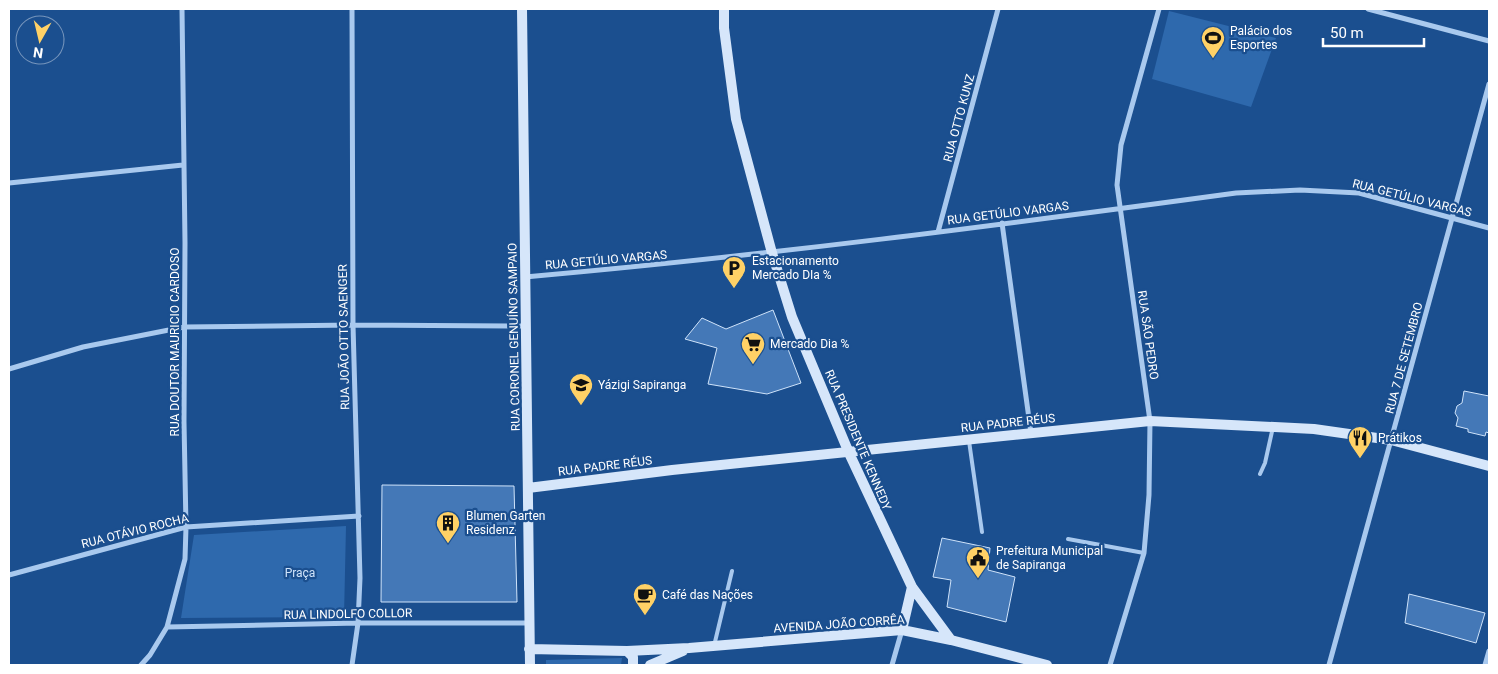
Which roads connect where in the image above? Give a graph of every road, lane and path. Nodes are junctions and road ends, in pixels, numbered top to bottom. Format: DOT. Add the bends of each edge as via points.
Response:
graph roads {
  1 [pos="182,9"];
  2 [pos="352,9"];
  3 [pos="522,9"];
  4 [pos="724,9"];
  5 [pos="998,9"];
  6 [pos="1159,9"];
  7 [pos="1368,9"];
  8 [pos="1489,41"];
  9 [pos="1489,84"];
  10 [pos="183,165"];
  11 [pos="9,183"];
  12 [pos="1119,209"];
  13 [pos="1452,218"];
  14 [pos="1002,223"];
  15 [pos="1489,228"];
  16 [pos="938,232"];
  17 [pos="772,253"];
  18 [pos="525,277"];
  19 [pos="353,324"];
  20 [pos="526,326"];
  21 [pos="184,327"];
  22 [pos="9,370"];
  23 [pos="1150,421"];
  24 [pos="1273,427"];
  25 [pos="1031,433"];
  26 [pos="969,440"];
  27 [pos="1391,440"];
  28 [pos="849,453"];
  29 [pos="1489,466"];
  30 [pos="1260,474"];
  31 [pos="528,488"];
  32 [pos="359,516"];
  33 [pos="186,527"];
  34 [pos="982,532"];
  35 [pos="1068,539"];
  36 [pos="1144,554"];
  37 [pos="732,571"];
  38 [pos="9,575"];
  39 [pos="912,587"];
  40 [pos="358,623"];
  41 [pos="529,623"];
  42 [pos="167,627"];
  43 [pos="902,630"];
  44 [pos="950,640"];
  45 [pos="714,646"];
  46 [pos="689,648"];
  47 [pos="530,649"];
  48 [pos="627,651"];
  49 [pos="1489,651"];
  50 [pos="141,665"];
  51 [pos="352,665"];
  52 [pos="530,665"];
  53 [pos="633,665"];
  54 [pos="650,665"];
  55 [pos="892,665"];
  56 [pos="1047,665"];
  57 [pos="1110,665"];
  58 [pos="1329,665"];
  59 [pos="1486,665"];
  1 -- 10 [label="street, RUA DOUTOR MAURICIO CARDOSO"];
  2 -- 19 [label="street, RUA JOÃO OTTO SAENGER"];
  3 -- 18 [label="main road, RUA CORONEL GENUÍNO SAMPAIO"];
  4 -- 17 [label="main road, RUA PRESIDENTE KENNEDY" via="736,119"];
  5 -- 16 [label="street, RUA OTTO KUNZ"];
  6 -- 12 [label="street, RUA SÃO PEDRO" via="1121,145 1117,185"];
  7 -- 8 [label="street"];
  9 -- 13 [label="street, RUA 7 DE SETEMBRO"];
  10 -- 11 [label="street"];
  10 -- 21 [label="street, RUA DOUTOR MAURICIO CARDOSO"];
  12 -- 13 [label="street, RUA GETÚLIO VARGAS" via="1236,193 1300,190 1359,193"];
  12 -- 14 [label="street, RUA GETÚLIO VARGAS"];
  12 -- 23 [label="street, RUA SÃO PEDRO"];
  13 -- 15 [label="street, RUA GETÚLIO VARGAS"];
  13 -- 27 [label="street, RUA 7 DE SETEMBRO"];
  14 -- 16 [label="street, RUA GETÚLIO VARGAS"];
  14 -- 25 [label="street"];
  16 -- 17 [label="street, RUA GETÚLIO VARGAS"];
  17 -- 18 [label="street, RUA GETÚLIO VARGAS"];
  17 -- 28 [label="main road, RUA PRESIDENTE KENNEDY" via="792,317"];
  18 -- 20 [label="main road, RUA CORONEL GENUÍNO SAMPAIO"];
  19 -- 20 [label="street"];
  19 -- 21 [label="street"];
  19 -- 32 [label="street, RUA JOÃO OTTO SAENGER"];
  20 -- 31 [label="main road, RUA CORONEL GENUÍNO SAMPAIO"];
  21 -- 22 [label="street" via="83,347"];
  21 -- 33 [label="street, RUA DOUTOR MAURICIO CARDOSO"];
  23 -- 24 [label="main road, RUA PADRE RÉUS"];
  23 -- 25 [label="main road, RUA PADRE RÉUS"];
  23 -- 36 [label="street, RUA SÃO PEDRO" via="1150,495"];
  24 -- 27 [label="main road, RUA PADRE RÉUS" via="1314,429"];
  24 -- 30 [label="lane"];
  25 -- 26 [label="main road, RUA PADRE RÉUS"];
  26 -- 28 [label="main road, RUA PADRE RÉUS"];
  26 -- 34 [label="lane"];
  27 -- 29 [label="main road, RUA PADRE RÉUS"];
  27 -- 58 [label="street, RUA 7 DE SETEMBRO"];
  28 -- 31 [label="main road, RUA PADRE RÉUS"];
  28 -- 39 [label="main road, RUA PRESIDENTE KENNEDY"];
  31 -- 41 [label="main road, RUA CORONEL GENUÍNO SAMPAIO"];
  32 -- 33 [label="street, RUA OTÁVIO ROCHA"];
  32 -- 40 [label="street, RUA JOÃO OTTO SAENGER"];
  33 -- 38 [label="street, RUA OTÁVIO ROCHA"];
  33 -- 42 [label="street, RUA DOUTOR MAURICIO CARDOSO" via="185,559"];
  35 -- 36 [label="lane"];
  36 -- 57 [label="street, RUA SÃO PEDRO"];
  37 -- 45 [label="lane"];
  39 -- 43 [label="main road"];
  39 -- 44 [label="main road, RUA PRESIDENTE KENNEDY"];
  40 -- 41 [label="street, RUA LINDOLFO COLLOR"];
  40 -- 42 [label="street, RUA LINDOLFO COLLOR"];
  40 -- 51 [label="street, RUA JOÃO OTTO SAENGER"];
  41 -- 47 [label="main road, RUA CORONEL GENUÍNO SAMPAIO"];
  42 -- 50 [label="street, RUA DOUTOR MAURICIO CARDOSO"];
  43 -- 44 [label="main road, AVENIDA JOÃO CORRÊA"];
  43 -- 45 [label="main road, AVENIDA JOÃO CORRÊA"];
  43 -- 55 [label="street"];
  44 -- 56 [label="main road, AVENIDA JOÃO CORRÊA"];
  45 -- 46 [label="main road, AVENIDA JOÃO CORRÊA"];
  46 -- 48 [label="main road, AVENIDA JOÃO CORRÊA"];
  46 -- 54 [label="main road, AVENIDA JOÃO CORRÊA"];
  47 -- 48 [label="main road, AVENIDA JOÃO CORRÊA"];
  47 -- 52 [label="main road, RUA CORONEL GENUÍNO SAMPAIO"];
  48 -- 53 [label="main road" via="633,656"];
  49 -- 59 [label="street"];
}
